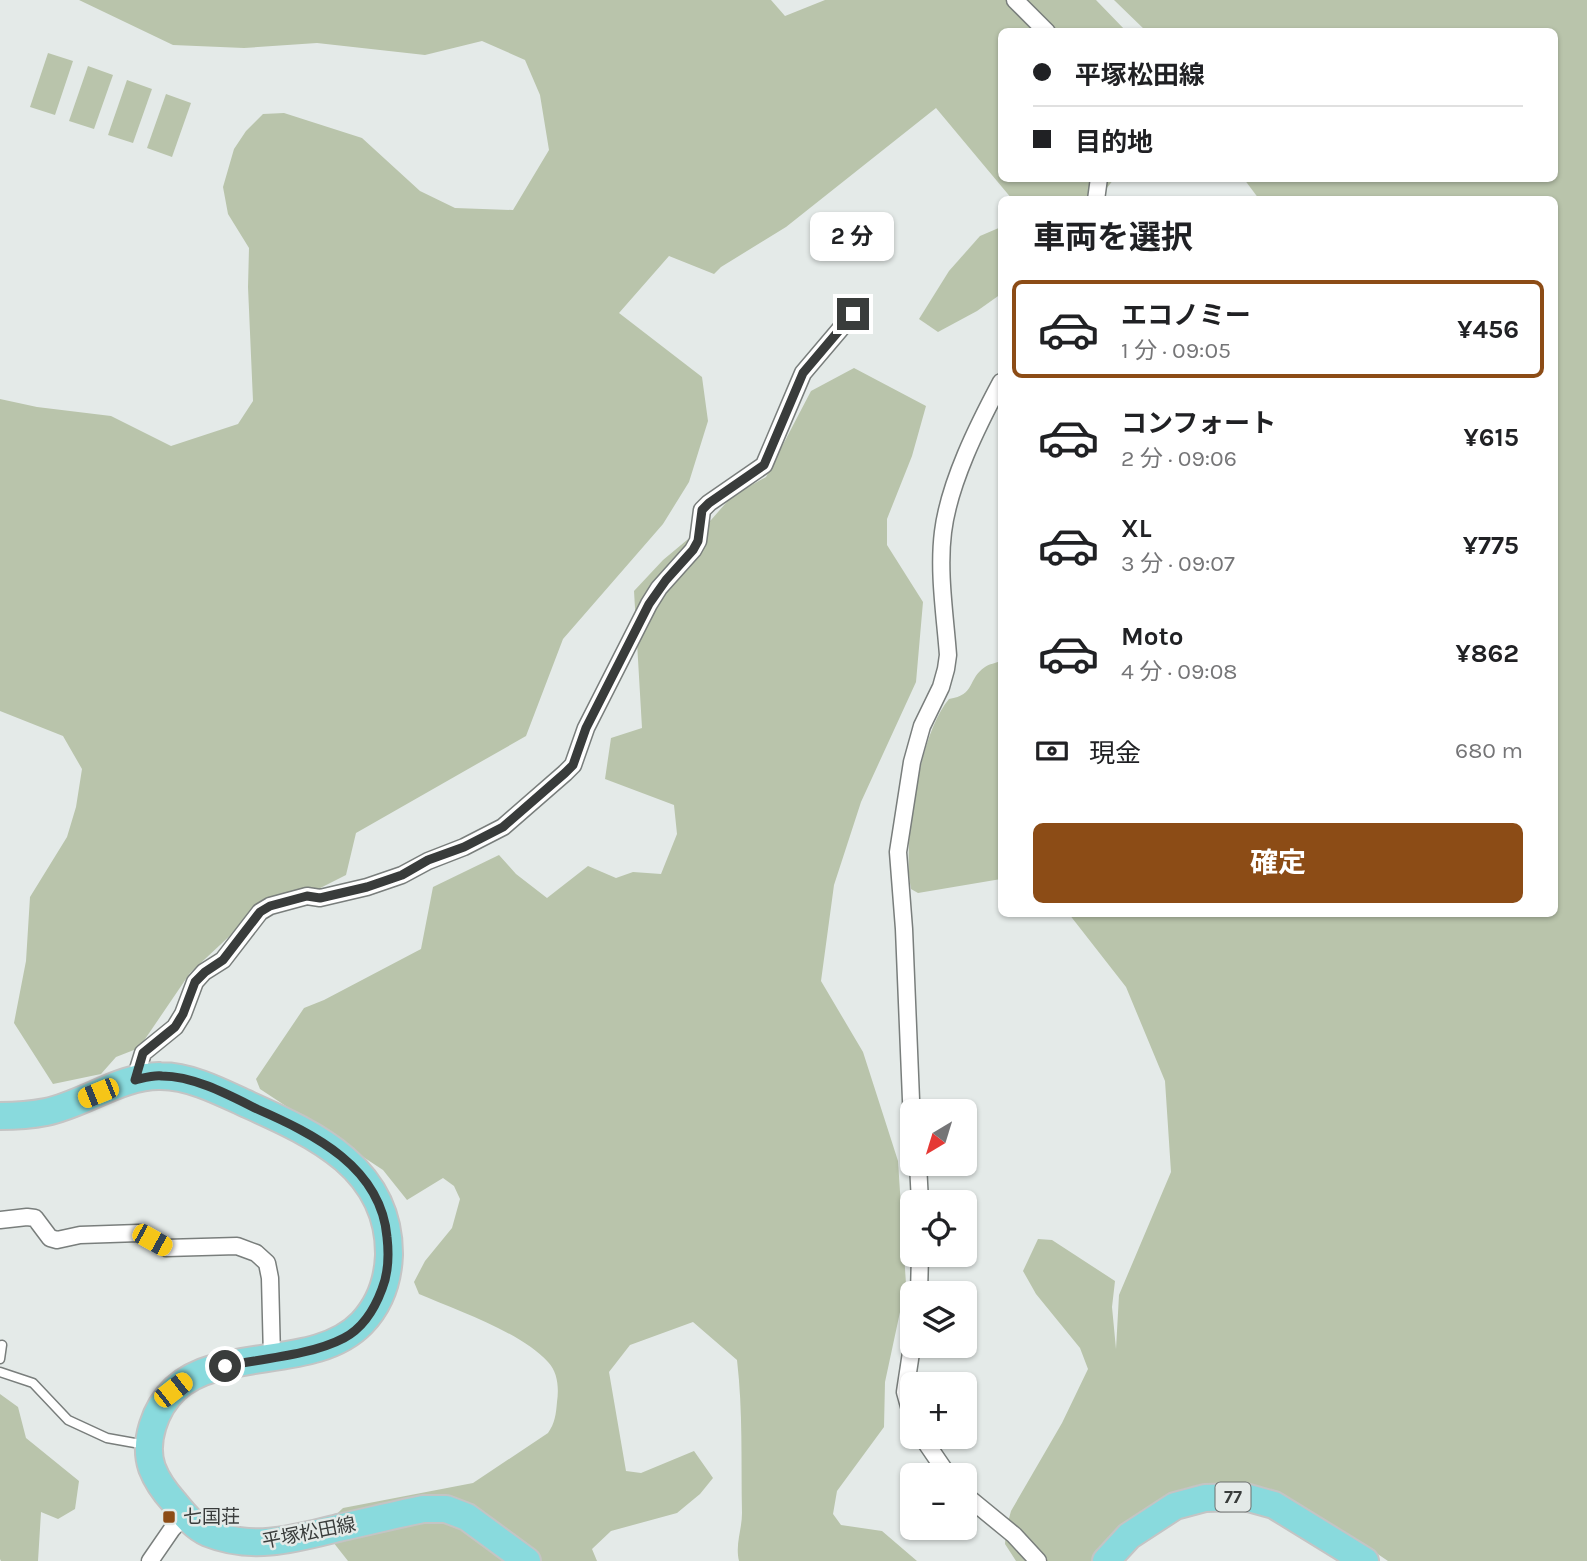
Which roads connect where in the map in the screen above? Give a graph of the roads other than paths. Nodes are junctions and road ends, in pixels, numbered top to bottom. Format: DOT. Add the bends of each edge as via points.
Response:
graph roads {
  1 [pos="1015,0"];
  2 [pos="1043,28"];
  3 [pos="853,314"];
  4 [pos="998,388"];
  5 [pos="135,1080"];
  6 [pos="911,1099"];
  7 [pos="0,1116"];
  8 [pos="0,1220"];
  9 [pos="2,1345"];
  10 [pos="272,1356"];
  11 [pos="0,1359"];
  12 [pos="0,1372"];
  13 [pos="149,1446"];
  14 [pos="977,1505"];
  15 [pos="184,1516"];
  16 [pos="150,1561"];
  17 [pos="527,1561"];
  18 [pos="1038,1561"];
  19 [pos="1105,1561"];
  20 [pos="1365,1561"];
  1 -- 2 [label="street"];
  3 -- 5 [label="street" via="803,373 764,465 702,510 698,541 649,604 586,728 573,765 503,827 464,847 367,887 320,898 307,896 260,912 223,960 195,982 175,1027 143,1053"];
  4 -- 6 [label="street" via="946,513 942,556 948,655 912,762 898,852"];
  5 -- 7 [label="main road" via="47,1112"];
  5 -- 10 [label="main road" via="161,1076 186,1080 275,1116 349,1161 377,1201 389,1251 388,1276 376,1305 346,1337 321,1348"];
  8 -- 10 [label="street" via="35,1218 50,1238 57,1240 139,1233 166,1248 237,1246 256,1253 267,1263 270,1278"];
  9 -- 11 [label="lane"];
  10 -- 13 [label="main road" via="187,1379 160,1407"];
  12 -- 13 [label="lane" via="33,1383 68,1420 107,1438"];
  13 -- 15 [label="main road, 平塚松田線" via="152,1467"];
  14 -- 18 [label="street"];
  15 -- 16 [label="street"];
  15 -- 17 [label="main road, 平塚松田線" via="206,1532 249,1543 278,1542 423,1509 446,1509 467,1517"];
  19 -- 20 [label="main road, 77" via="1129,1536 1175,1506 1205,1498 1245,1497 1274,1505"];
}
